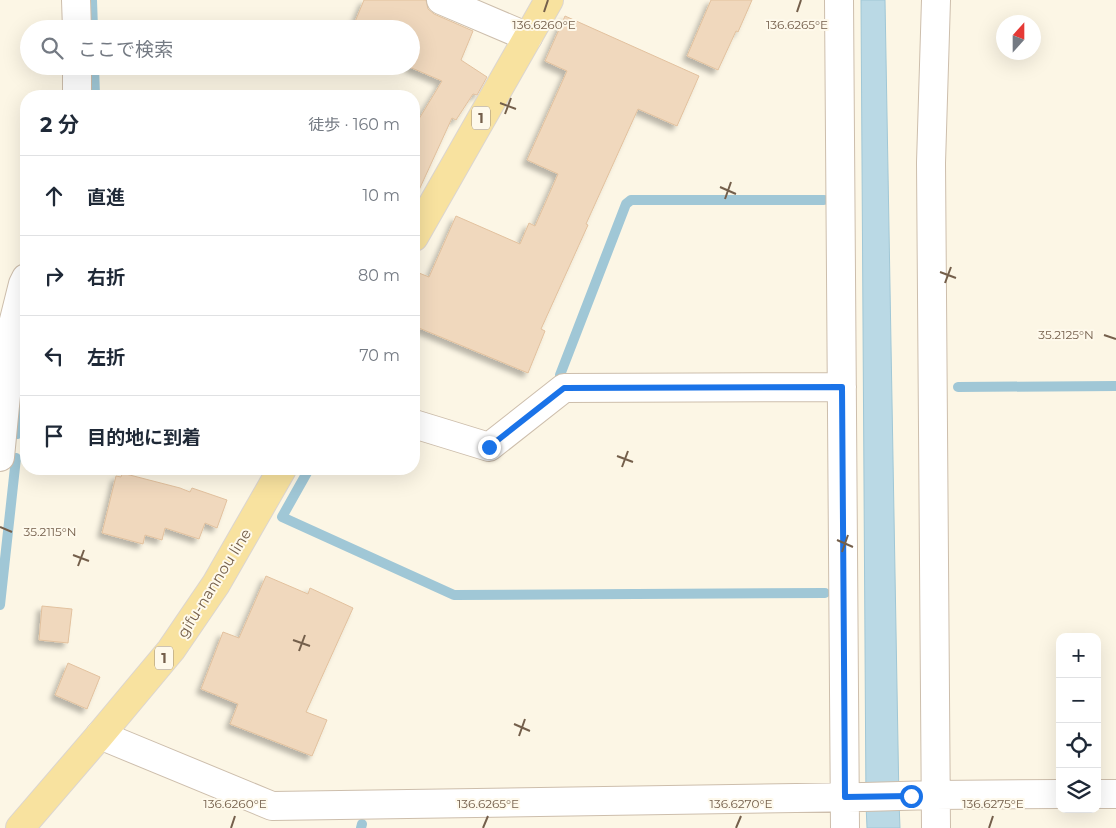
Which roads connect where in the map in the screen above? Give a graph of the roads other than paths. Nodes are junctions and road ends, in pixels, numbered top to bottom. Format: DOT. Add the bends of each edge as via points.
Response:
graph roads {
  1 [pos="76,0"];
  2 [pos="441,0"];
  3 [pos="549,0"];
  4 [pos="839,0"];
  5 [pos="936,0"];
  6 [pos="76,20"];
  7 [pos="528,37"];
  8 [pos="77,75"];
  9 [pos="77,90"];
  10 [pos="421,210"];
  11 [pos="20,296"];
  12 [pos="842,387"];
  13 [pos="420,426"];
  14 [pos="0,457"];
  15 [pos="279,475"];
  16 [pos="100,735"];
  17 [pos="1056,794"];
  18 [pos="1101,794"];
  19 [pos="1116,794"];
  20 [pos="923,795"];
  21 [pos="855,797"];
  22 [pos="20,828"];
  23 [pos="845,828"];
  24 [pos="936,828"];
  1 -- 6 [label="street"];
  2 -- 7 [label="street"];
  3 -- 7 [label="main road, 1"];
  4 -- 12 [label="street"];
  5 -- 20 [label="street"];
  7 -- 10 [label="main road, 1"];
  8 -- 9 [label="street"];
  11 -- 14 [label="street" via="13,324"];
  12 -- 13 [label="street" via="564,388 489,447"];
  12 -- 21 [label="street"];
  15 -- 16 [label="main road, gifu-nannou line / 1" via="216,584 171,650"];
  16 -- 21 [label="street" via="272,806"];
  16 -- 22 [label="main road, gifu-nannou line / 1"];
  17 -- 20 [label="street"];
  18 -- 19 [label="street"];
  20 -- 21 [label="street"];
  20 -- 24 [label="street"];
  21 -- 23 [label="street"];
}
